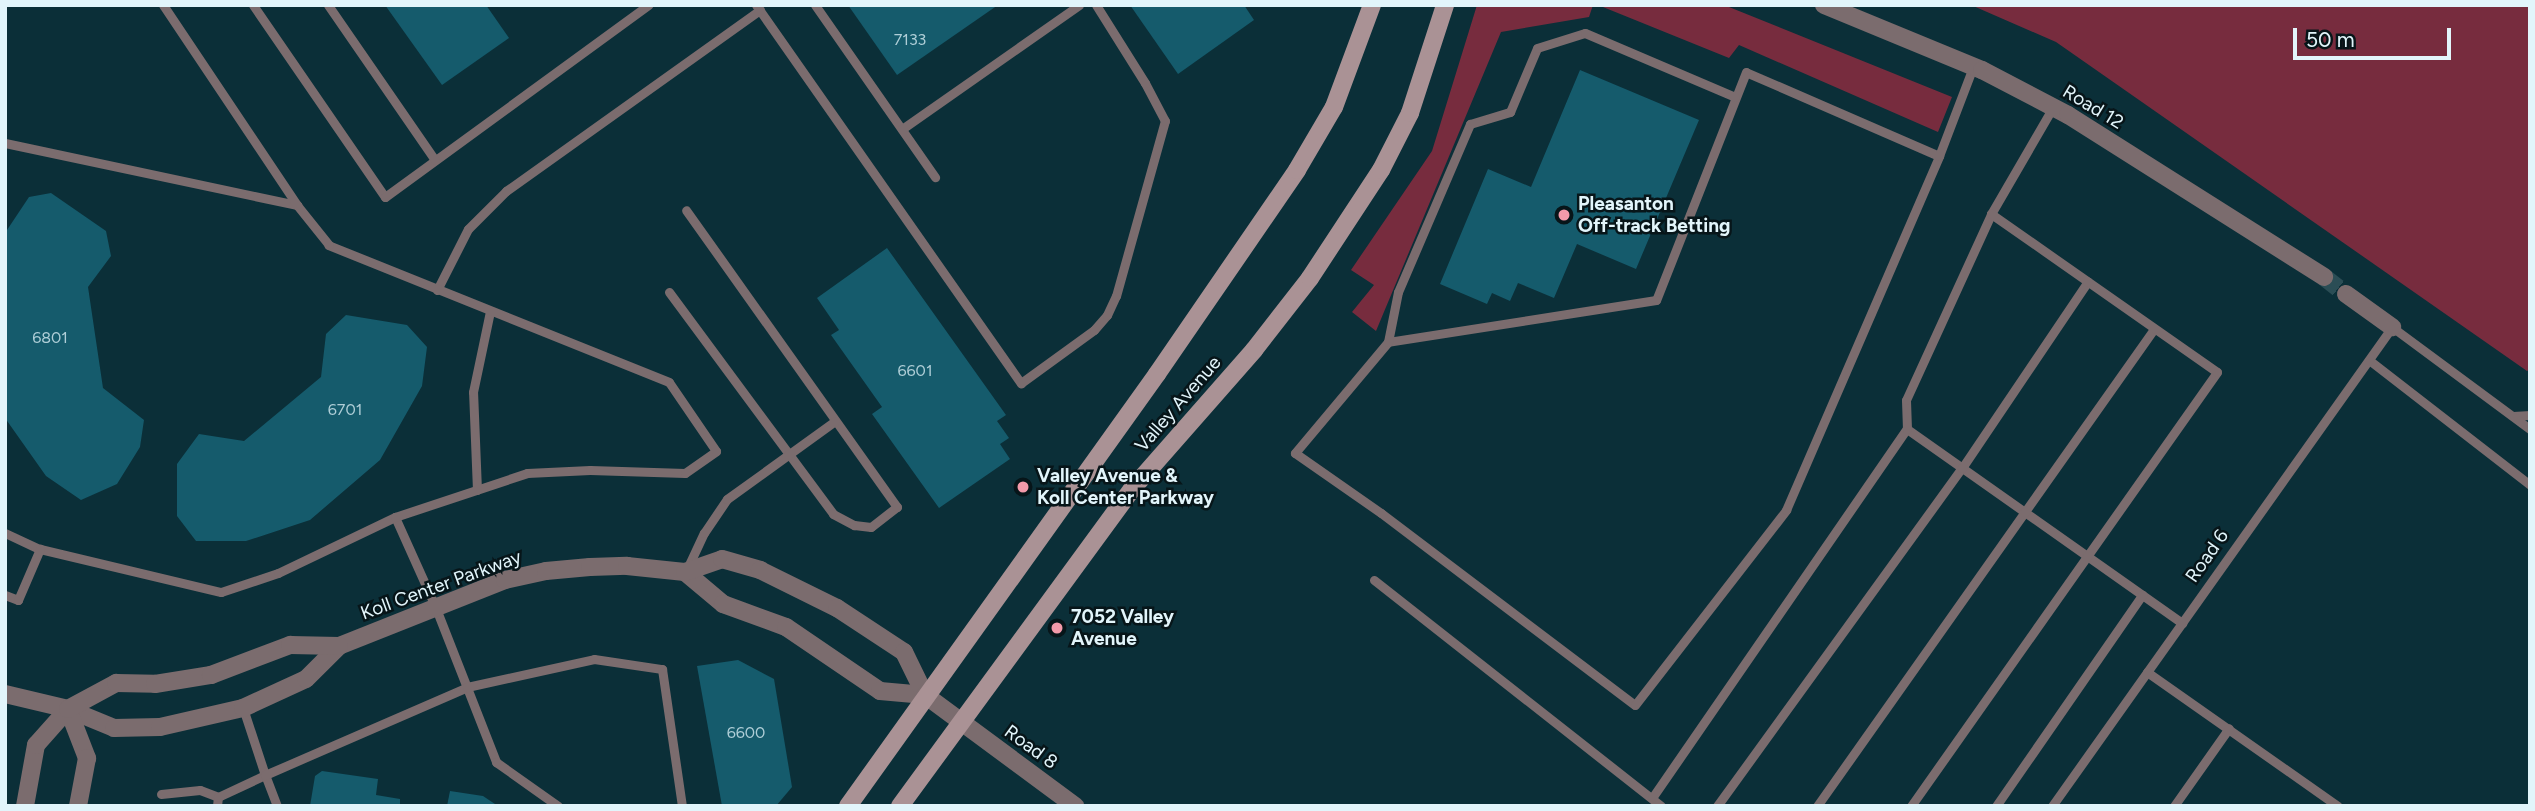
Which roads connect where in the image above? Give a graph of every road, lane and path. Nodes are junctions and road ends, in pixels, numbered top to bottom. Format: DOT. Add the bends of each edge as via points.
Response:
graph roads {
  1 [pos="163,5"];
  2 [pos="253,5"];
  3 [pos="328,5"];
  4 [pos="648,5"];
  5 [pos="815,5"];
  6 [pos="1079,5"];
  7 [pos="1096,5"];
  8 [pos="1372,5"];
  9 [pos="1444,5"];
  10 [pos="1824,5"];
  11 [pos="758,8"];
  12 [pos="1973,67"];
  13 [pos="1735,97"];
  14 [pos="2053,107"];
  15 [pos="902,130"];
  16 [pos="5,142"];
  17 [pos="1939,156"];
  18 [pos="435,160"];
  19 [pos="935,177"];
  20 [pos="297,205"];
  21 [pos="685,210"];
  22 [pos="1991,214"];
  23 [pos="2324,277"];
  24 [pos="2088,281"];
  25 [pos="437,290"];
  26 [pos="669,292"];
  27 [pos="2346,294"];
  28 [pos="490,311"];
  29 [pos="2392,327"];
  30 [pos="2154,329"];
  31 [pos="1388,342"];
  32 [pos="2369,360"];
  33 [pos="2530,415"];
  34 [pos="2513,416"];
  35 [pos="835,421"];
  36 [pos="1907,429"];
  37 [pos="2530,429"];
  38 [pos="789,454"];
  39 [pos="1962,468"];
  40 [pos="2530,485"];
  41 [pos="477,489"];
  42 [pos="2025,512"];
  43 [pos="395,517"];
  44 [pos="5,533"];
  45 [pos="40,549"];
  46 [pos="2087,556"];
  47 [pos="685,572"];
  48 [pos="1374,580"];
  49 [pos="5,595"];
  50 [pos="2142,595"];
  51 [pos="435,606"];
  52 [pos="2182,623"];
  53 [pos="339,646"];
  54 [pos="2147,672"];
  55 [pos="467,687"];
  56 [pos="5,694"];
  57 [pos="925,695"];
  58 [pos="243,708"];
  59 [pos="68,709"];
  60 [pos="962,722"];
  61 [pos="2229,728"];
  62 [pos="265,775"];
  63 [pos="161,794"];
  64 [pos="1652,798"];
  65 [pos="218,801"];
  66 [pos="25,806"];
  67 [pos="78,806"];
  68 [pos="277,806"];
  69 [pos="558,806"];
  70 [pos="682,806"];
  71 [pos="848,806"];
  72 [pos="900,806"];
  73 [pos="1075,806"];
  74 [pos="1661,806"];
  75 [pos="1717,806"];
  76 [pos="1817,806"];
  77 [pos="1912,806"];
  78 [pos="1996,806"];
  79 [pos="2052,806"];
  80 [pos="2174,806"];
  81 [pos="2338,806"];
  1 -- 20 [label="lane"];
  2 -- 18 [label="lane" via="385,197"];
  3 -- 18 [label="lane"];
  4 -- 18 [label="lane"];
  5 -- 15 [label="lane"];
  6 -- 15 [label="lane"];
  7 -- 11 [label="lane" via="1165,121 1107,315 1094,330 1021,383"];
  8 -- 57 [label="main road, Valley Avenue" via="1334,107 1297,170 1157,374"];
  9 -- 60 [label="main road, Valley Avenue" via="1410,113 1381,170 1310,278 1132,489"];
  10 -- 12 [label="street, Road 12"];
  11 -- 25 [label="lane" via="506,191 468,229"];
  12 -- 14 [label="street, Road 12"];
  12 -- 17 [label="lane"];
  13 -- 17 [label="lane" via="1746,72"];
  13 -- 31 [label="lane" via="1656,300"];
  13 -- 31 [label="lane" via="1585,33 1537,48 1510,112 1470,124 1398,292"];
  14 -- 22 [label="lane"];
  14 -- 23 [label="street, Road 12"];
  15 -- 19 [label="lane"];
  16 -- 20 [label="lane"];
  17 -- 31 [label="lane" via="1786,510 1635,705 1295,453"];
  20 -- 25 [label="lane" via="329,245"];
  21 -- 35 [label="lane"];
  22 -- 24 [label="lane"];
  22 -- 36 [label="lane" via="1906,400"];
  24 -- 30 [label="lane"];
  24 -- 39 [label="lane"];
  25 -- 28 [label="lane"];
  26 -- 38 [label="lane"];
  27 -- 29 [label="street"];
  28 -- 41 [label="lane" via="473,392"];
  28 -- 41 [label="lane" via="669,382 716,451 685,473 527,473"];
  29 -- 32 [label="lane, Road 6"];
  29 -- 34 [label="lane"];
  30 -- 42 [label="lane"];
  30 -- 46 [label="lane" via="2217,372"];
  32 -- 40 [label="lane"];
  32 -- 52 [label="lane, Road 6"];
  33 -- 34 [label="lane"];
  34 -- 37 [label="lane"];
  35 -- 38 [label="lane"];
  35 -- 38 [label="lane" via="897,507 871,527 854,525 833,514"];
  36 -- 39 [label="lane"];
  36 -- 64 [label="lane"];
  38 -- 47 [label="lane" via="727,499"];
  39 -- 42 [label="lane"];
  39 -- 75 [label="lane"];
  41 -- 43 [label="lane"];
  42 -- 46 [label="lane"];
  42 -- 76 [label="lane"];
  43 -- 45 [label="lane" via="278,573 221,592"];
  43 -- 51 [label="lane"];
  44 -- 45 [label="lane"];
  45 -- 49 [label="lane" via="18,600"];
  46 -- 50 [label="lane"];
  46 -- 77 [label="lane"];
  47 -- 51 [label="street, Koll Center Parkway" via="627,566 546,571 505,580"];
  47 -- 57 [label="street" via="723,604 786,627 880,691"];
  47 -- 57 [label="street, Koll Center Parkway" via="722,559 760,570 836,608 904,652"];
  48 -- 64 [label="lane"];
  50 -- 52 [label="lane"];
  50 -- 78 [label="lane"];
  51 -- 53 [label="street, Koll Center Parkway"];
  51 -- 55 [label="lane"];
  52 -- 54 [label="lane, Road 6"];
  53 -- 58 [label="street, Koll Center Parkway" via="306,679"];
  53 -- 59 [label="street, Koll Center Parkway" via="290,645 211,675 155,684 116,683"];
  54 -- 61 [label="lane"];
  54 -- 79 [label="lane, Road 6"];
  55 -- 62 [label="lane"];
  55 -- 69 [label="lane" via="496,762"];
  55 -- 70 [label="lane" via="594,659 662,669"];
  56 -- 59 [label="street, Koll Center Parkway"];
  57 -- 60 [label="street, Koll Center Parkway"];
  57 -- 71 [label="main road, Valley Avenue"];
  58 -- 59 [label="street, Koll Center Parkway" via="160,727 114,728"];
  58 -- 62 [label="lane"];
  59 -- 66 [label="street" via="36,745"];
  59 -- 67 [label="street" via="87,758"];
  60 -- 72 [label="main road, Valley Avenue"];
  60 -- 73 [label="street, Road 8"];
  61 -- 80 [label="lane"];
  61 -- 81 [label="lane"];
  62 -- 65 [label="lane"];
  62 -- 68 [label="lane"];
  63 -- 65 [label="lane" via="201,790"];
  64 -- 74 [label="lane"];
}
